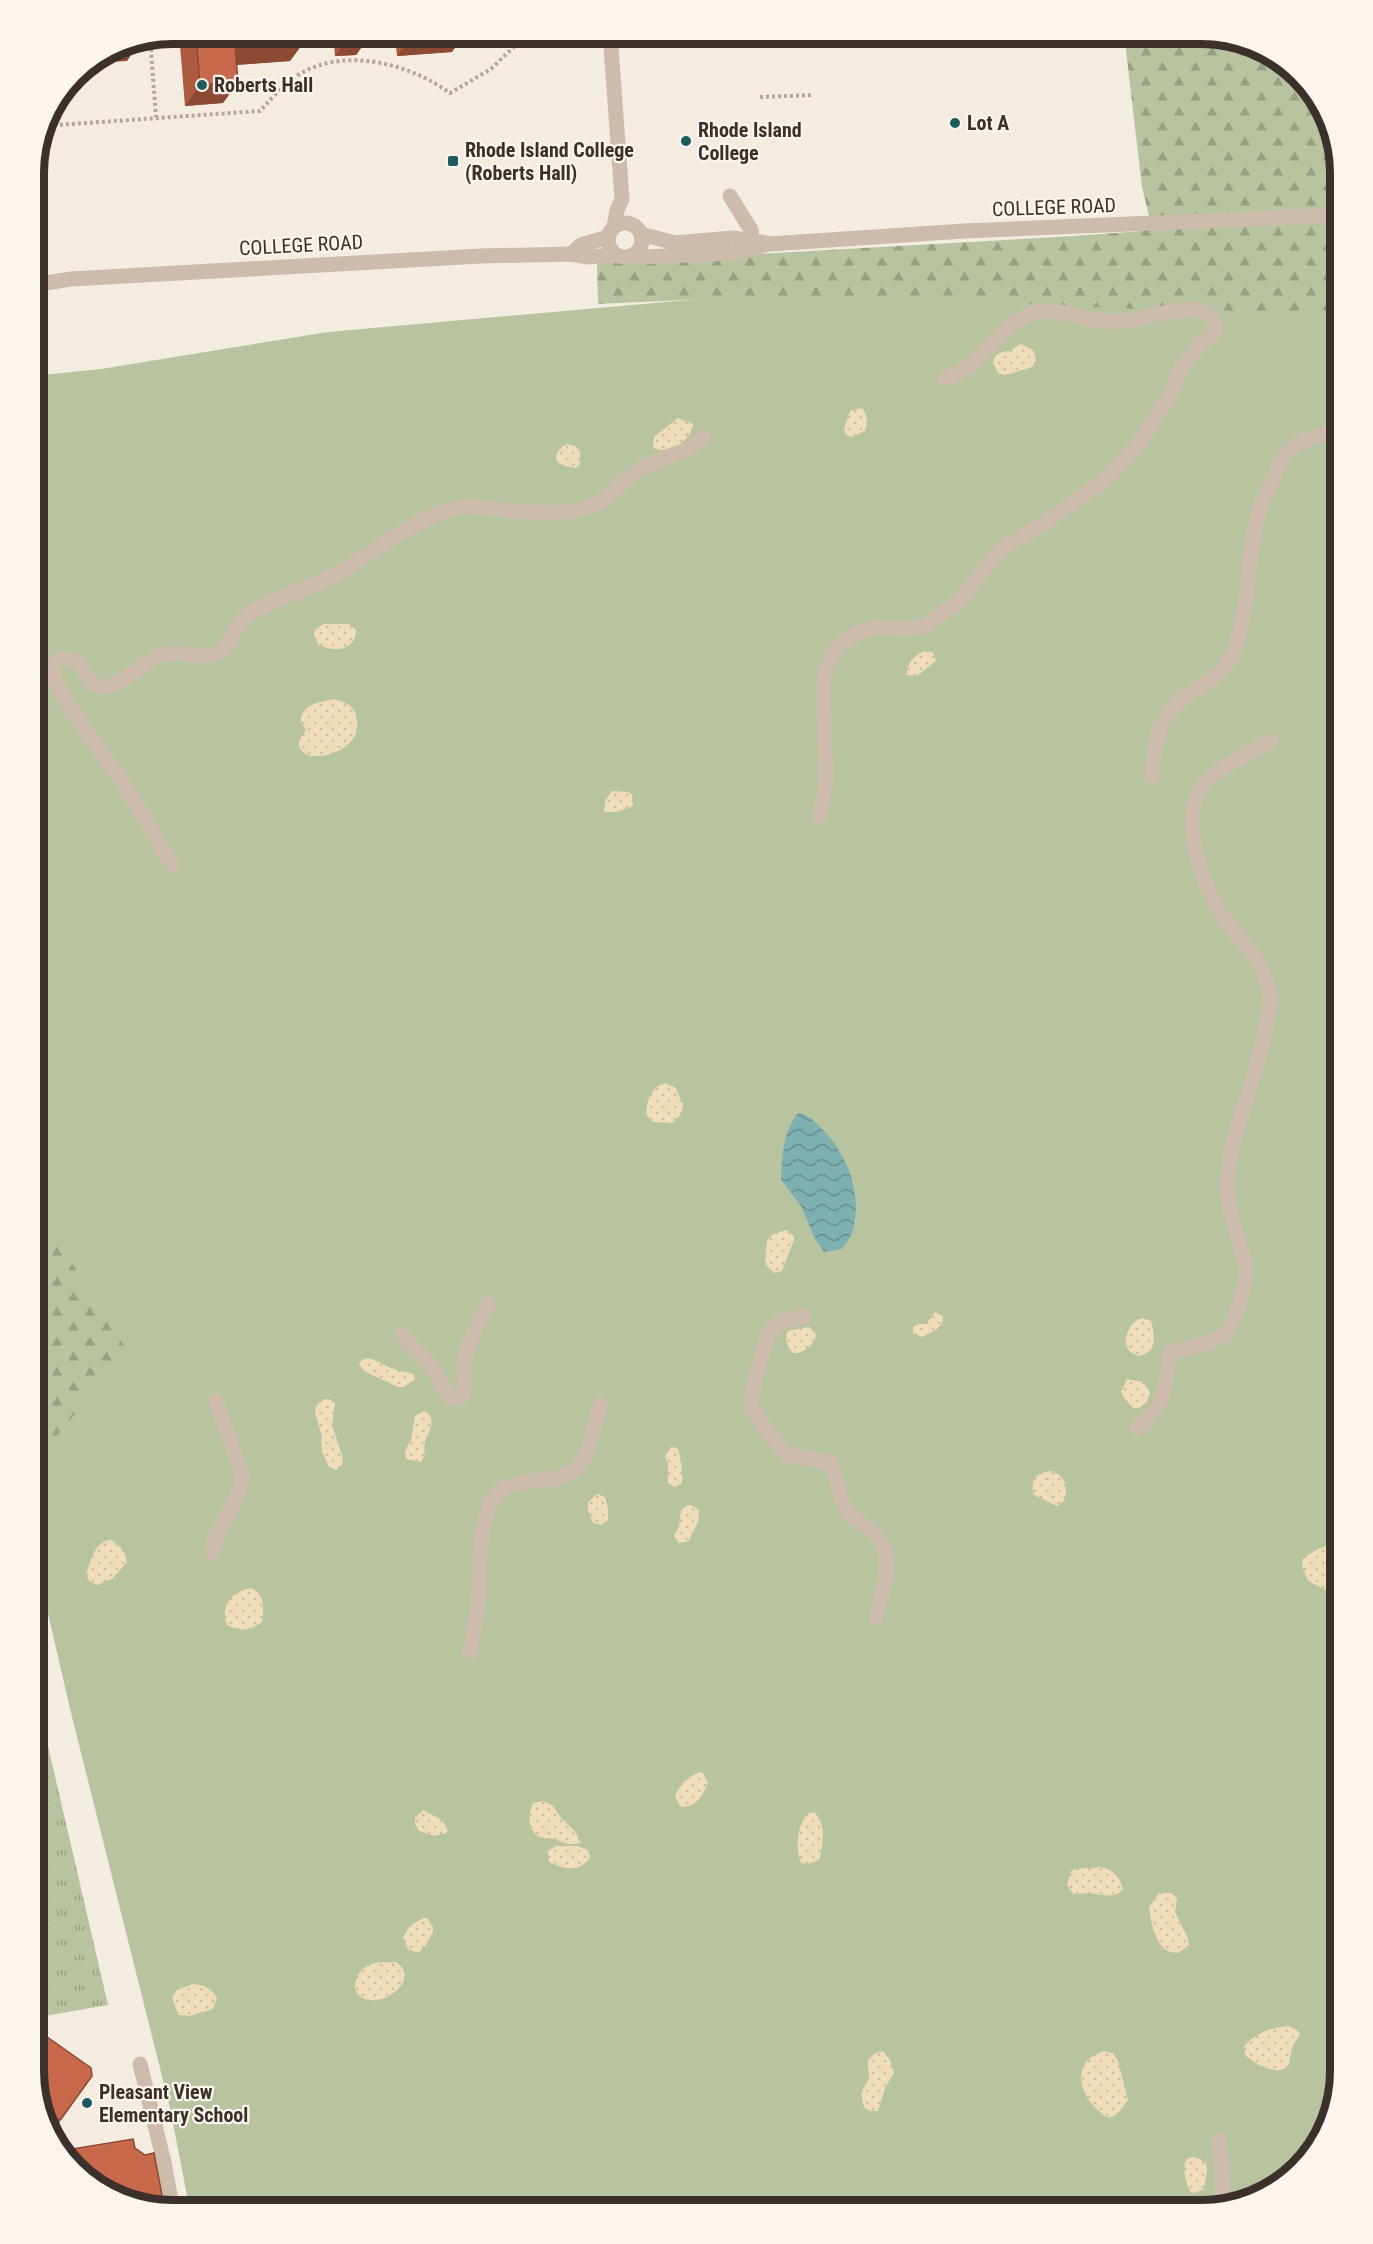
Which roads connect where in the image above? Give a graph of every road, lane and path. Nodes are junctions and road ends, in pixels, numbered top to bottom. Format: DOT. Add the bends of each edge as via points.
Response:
graph roads {
  1 [pos="517,44"];
  2 [pos="611,44"];
  3 [pos="151,46"];
  4 [pos="814,95"];
  5 [pos="760,97"];
  6 [pos="156,117"];
  7 [pos="53,125"];
  8 [pos="730,196"];
  9 [pos="622,202"];
  10 [pos="1330,215"];
  11 [pos="637,230"];
  12 [pos="611,232"];
  13 [pos="753,244"];
  14 [pos="571,254"];
  15 [pos="616,255"];
  16 [pos="634,255"];
  17 [pos="44,283"];
  18 [pos="945,379"];
  19 [pos="1330,432"];
  20 [pos="704,437"];
  21 [pos="1271,741"];
  22 [pos="1152,775"];
  23 [pos="819,816"];
  24 [pos="172,865"];
  25 [pos="489,1304"];
  26 [pos="804,1316"];
  27 [pos="402,1335"];
  28 [pos="216,1401"];
  29 [pos="601,1404"];
  30 [pos="1137,1428"];
  31 [pos="212,1553"];
  32 [pos="876,1618"];
  33 [pos="470,1652"];
  34 [pos="140,2064"];
  35 [pos="1218,2140"];
  36 [pos="1221,2199"];
  37 [pos="170,2200"];
  1 -- 6 [label="path" via="491,69 450,93 432,80 391,64 347,61 304,71 260,111"];
  2 -- 9 [label="street"];
  3 -- 6 [label="path"];
  4 -- 5 [label="path"];
  6 -- 7 [label="path"];
  8 -- 13 [label="street" via="752,230"];
  9 -- 11 [label="street"];
  9 -- 12 [label="street"];
  10 -- 13 [label="street, COLLEGE ROAD"];
  11 -- 12 [label="street, COLLEGE ROAD" via="623,223"];
  11 -- 13 [label="street, COLLEGE ROAD" via="675,243 724,239"];
  11 -- 16 [label="street" via="641,246"];
  12 -- 14 [label="street, COLLEGE ROAD" via="581,245"];
  12 -- 15 [label="street" via="610,249"];
  13 -- 16 [label="street, COLLEGE ROAD" via="734,253"];
  14 -- 15 [label="street, COLLEGE ROAD"];
  14 -- 17 [label="street, COLLEGE ROAD" via="287,266"];
  15 -- 16 [label="street, COLLEGE ROAD"];
  18 -- 23 [label="street" via="975,363 1017,322 1042,310 1113,322 1168,311 1197,310 1208,314 1216,325 1211,337 1182,367 1169,397 1140,442 1106,478 1005,546 960,600 925,626 876,627 838,645 823,684 826,784"];
  19 -- 22 [label="street" via="1296,444 1282,459 1259,510 1245,604 1232,656 1223,670 1166,716 1154,746"];
  20 -- 24 [label="street" via="694,447 637,471 601,500 582,509 545,513 471,506 436,514 331,577 246,615 222,650 214,654 161,655 109,686 97,686 74,660 61,658 53,669 60,687"];
  21 -- 30 [label="street" via="1213,774 1195,800 1192,824 1205,881 1230,927 1264,973 1270,996 1262,1046 1234,1140 1228,1177 1229,1203 1247,1275 1231,1325 1221,1337 1170,1353 1159,1406"];
  25 -- 27 [label="street" via="465,1360 464,1391 459,1400 448,1396 433,1368"];
  26 -- 32 [label="street" via="780,1323 768,1335 752,1388 751,1406 782,1450 789,1455 829,1462 844,1507 878,1537 887,1566"];
  28 -- 31 [label="street" via="243,1477"];
  29 -- 33 [label="street" via="583,1461 574,1472 514,1485 494,1496 486,1516"];
  34 -- 37 [label="street"];
  35 -- 36 [label="street"];
}
